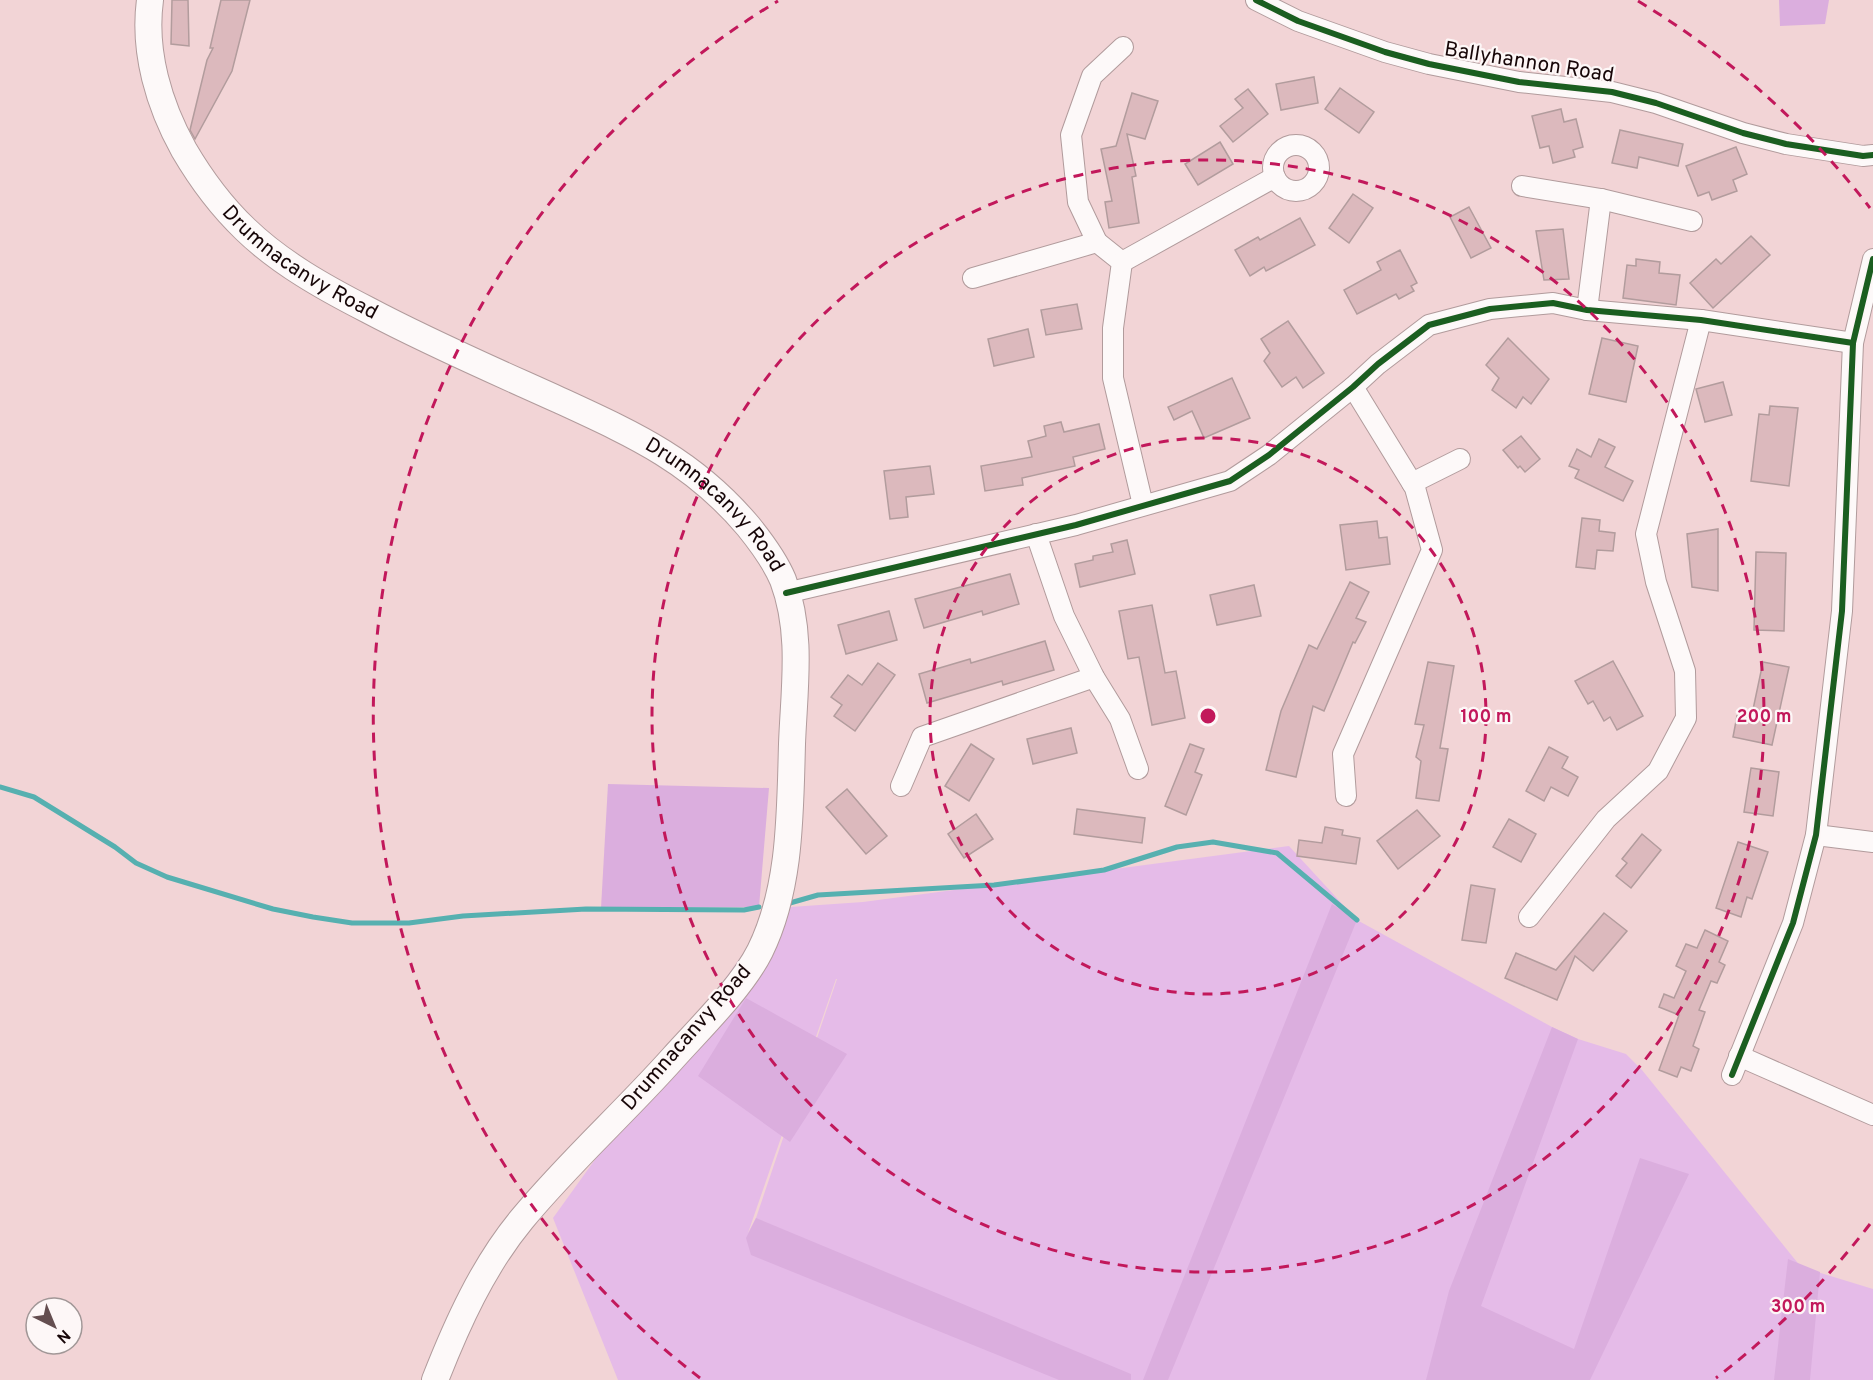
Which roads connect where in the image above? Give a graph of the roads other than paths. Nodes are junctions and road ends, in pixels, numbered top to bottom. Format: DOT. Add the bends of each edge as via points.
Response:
graph roads {
  1 [pos="150,0"];
  2 [pos="1256,0"];
  3 [pos="1123,47"];
  4 [pos="1873,155"];
  5 [pos="1275,177"];
  6 [pos="1522,186"];
  7 [pos="1601,199"];
  8 [pos="1692,221"];
  9 [pos="1097,242"];
  10 [pos="1873,259"];
  11 [pos="1122,262"];
  12 [pos="973,278"];
  13 [pos="1587,310"];
  14 [pos="1701,320"];
  15 [pos="1853,343"];
  16 [pos="1353,387"];
  17 [pos="1460,459"];
  18 [pos="1412,483"];
  19 [pos="1143,505"];
  20 [pos="1036,534"];
  21 [pos="786,592"];
  22 [pos="1094,677"];
  23 [pos="1138,769"];
  24 [pos="901,786"];
  25 [pos="1346,796"];
  26 [pos="1816,835"];
  27 [pos="1873,842"];
  28 [pos="1529,916"];
  29 [pos="1739,1056"];
  30 [pos="1732,1075"];
  31 [pos="1873,1115"];
  32 [pos="435,1380"];
  1 -- 21 [label="main road, Drumnacanvy Road" via="150,49 158,96 201,180 245,230 286,263 344,298 651,444 691,470 729,504 760,541 782,577"];
  2 -- 4 [label="street, Ballyhannon Road" via="1298,21 1429,64 1520,81 1612,92 1786,144"];
  3 -- 9 [label="street" via="1092,76 1071,135 1078,202"];
  5 -- 11 [label="street"];
  6 -- 7 [label="street"];
  7 -- 8 [label="street"];
  7 -- 13 [label="street"];
  9 -- 11 [label="street"];
  9 -- 12 [label="street"];
  10 -- 15 [label="street"];
  11 -- 19 [label="street" via="1113,328 1113,378"];
  13 -- 14 [label="street"];
  13 -- 16 [label="street" via="1553,303 1490,309 1429,325"];
  14 -- 15 [label="street"];
  14 -- 28 [label="street" via="1646,534 1656,582 1685,671 1686,718 1658,771 1606,819"];
  15 -- 26 [label="street" via="1842,611"];
  16 -- 18 [label="street"];
  16 -- 19 [label="street" via="1269,455 1230,481"];
  17 -- 18 [label="street"];
  18 -- 25 [label="street" via="1432,550 1343,754"];
  19 -- 20 [label="street"];
  20 -- 21 [label="street"];
  20 -- 22 [label="street" via="1064,616"];
  21 -- 32 [label="main road, Drumnacanvy Road" via="792,612 797,667 790,812 784,871 759,953 730,993 651,1083 519,1222 456,1326"];
  22 -- 23 [label="street" via="1120,719"];
  22 -- 24 [label="street" via="922,737"];
  26 -- 27 [label="street"];
  26 -- 29 [label="street" via="1793,923"];
  29 -- 30 [label="street"];
  29 -- 31 [label="street"];
}
